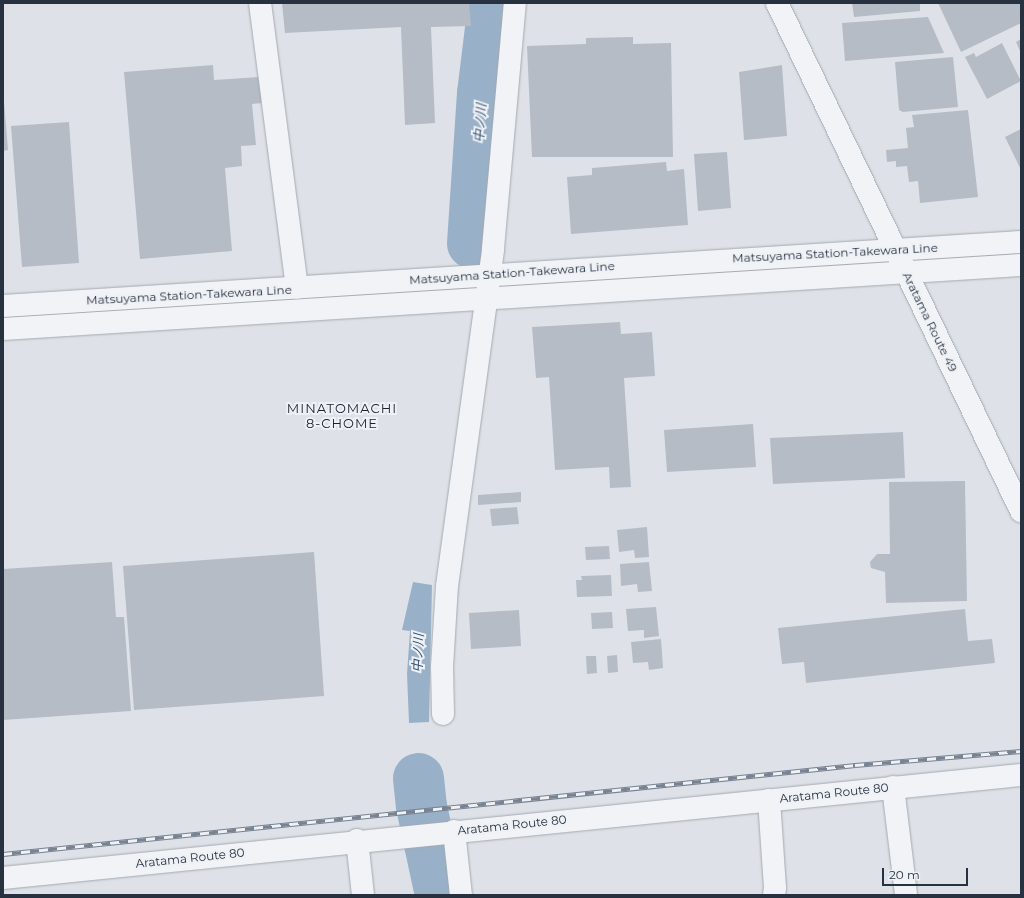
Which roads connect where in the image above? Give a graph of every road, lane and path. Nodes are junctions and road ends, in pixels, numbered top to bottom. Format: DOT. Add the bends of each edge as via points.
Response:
graph roads {
  1 [pos="260,3"];
  2 [pos="515,3"];
  3 [pos="776,3"];
  4 [pos="1021,242"];
  5 [pos="896,250"];
  6 [pos="1021,265"];
  7 [pos="906,273"];
  8 [pos="489,274"];
  9 [pos="297,288"];
  10 [pos="487,298"];
  11 [pos="3,306"];
  12 [pos="300,312"];
  13 [pos="3,329"];
  14 [pos="1021,511"];
  15 [pos="443,714"];
  16 [pos="1021,775"];
  17 [pos="893,787"];
  18 [pos="769,800"];
  19 [pos="446,831"];
  20 [pos="357,840"];
  21 [pos="3,878"];
  22 [pos="363,895"];
  23 [pos="461,895"];
  24 [pos="774,895"];
  25 [pos="906,895"];
  1 -- 9 [label="street"];
  2 -- 8 [label="street"];
  3 -- 5 [label="street, Aratama Route 49"];
  4 -- 5 [label="street, Matsuyama Station-Takewara Line"];
  5 -- 7 [label="street, Aratama Route 49"];
  5 -- 8 [label="street, Matsuyama Station-Takewara Line"];
  6 -- 7 [label="street, Matsuyama Station-Takewara Line"];
  7 -- 10 [label="street, Matsuyama Station-Takewara Line"];
  7 -- 14 [label="street, Aratama Route 49"];
  8 -- 9 [label="street, Matsuyama Station-Takewara Line"];
  8 -- 10 [label="street"];
  9 -- 11 [label="street, Matsuyama Station-Takewara Line"];
  9 -- 12 [label="street"];
  10 -- 12 [label="street, Matsuyama Station-Takewara Line"];
  10 -- 15 [label="street" via="447,586 442,667"];
  12 -- 13 [label="street, Matsuyama Station-Takewara Line"];
  16 -- 17 [label="street, Aratama Route 80"];
  17 -- 18 [label="street, Aratama Route 80"];
  17 -- 25 [label="street"];
  18 -- 19 [label="street, Aratama Route 80"];
  18 -- 24 [label="street"];
  19 -- 20 [label="street, Aratama Route 80"];
  19 -- 23 [label="street"];
  20 -- 21 [label="street, Aratama Route 80"];
  20 -- 22 [label="street"];
}
